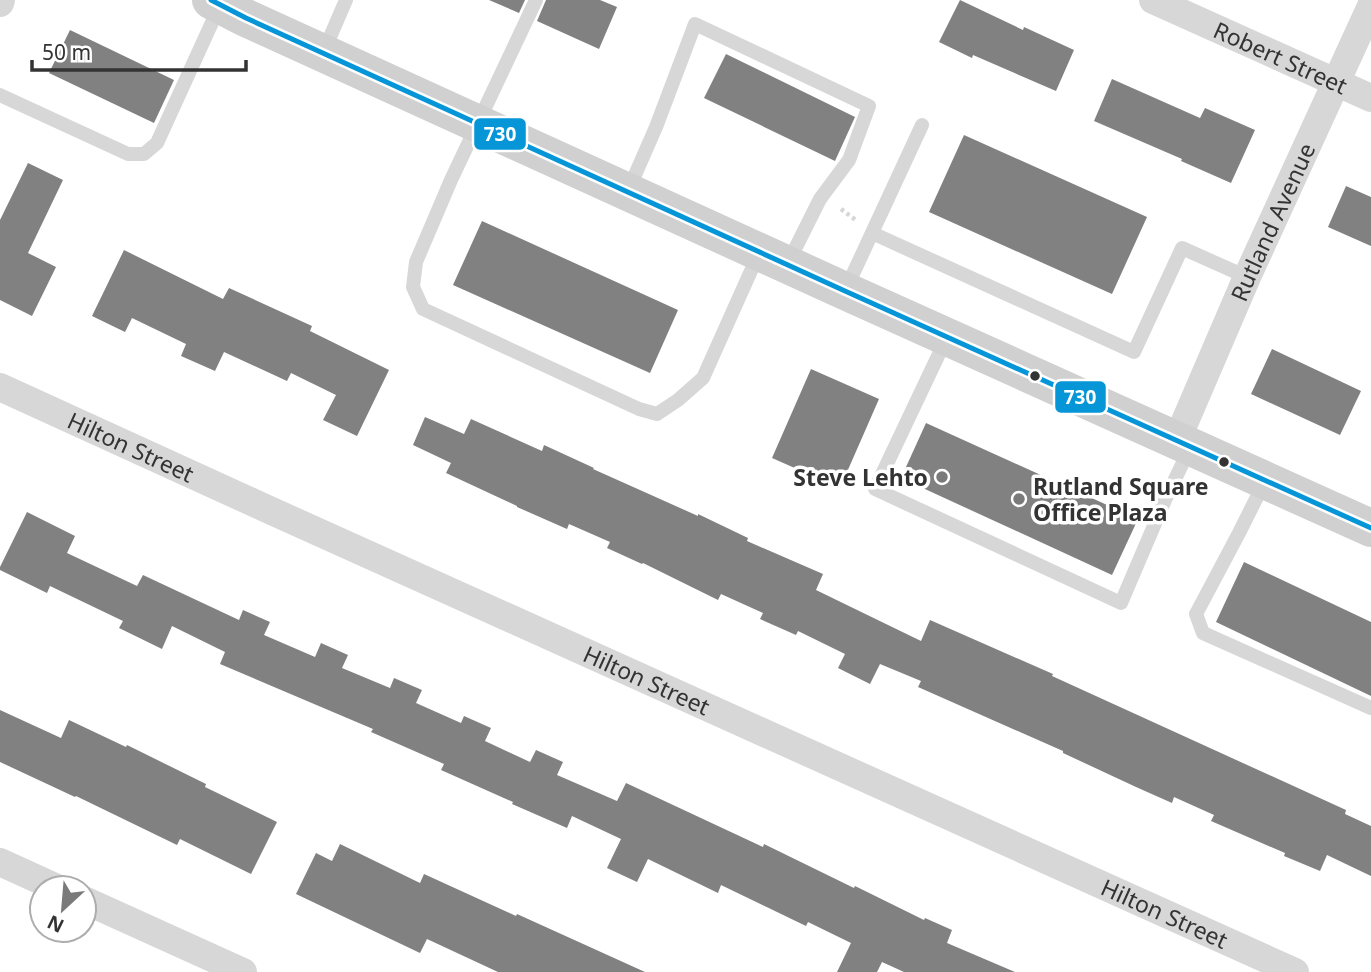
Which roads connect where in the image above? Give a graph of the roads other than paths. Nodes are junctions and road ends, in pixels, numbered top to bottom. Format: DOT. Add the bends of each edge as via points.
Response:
graph roads {
  1 [pos="346,0"];
  2 [pos="536,0"];
  3 [pos="1153,0"];
  4 [pos="1371,6"];
  5 [pos="232,8"];
  6 [pos="323,52"];
  7 [pos="1336,82"];
  8 [pos="0,94"];
  9 [pos="1371,98"];
  10 [pos="478,123"];
  11 [pos="922,125"];
  12 [pos="627,192"];
  13 [pos="872,233"];
  14 [pos="773,258"];
  15 [pos="1247,277"];
  16 [pos="845,291"];
  17 [pos="947,336"];
  18 [pos="0,387"];
  19 [pos="1184,443"];
  20 [pos="1265,480"];
  21 [pos="1371,527"];
  22 [pos="1371,708"];
  23 [pos="0,862"];
  24 [pos="28,875"];
  25 [pos="98,906"];
  26 [pos="243,972"];
  27 [pos="1295,972"];
  1 -- 6 [label="lane"];
  2 -- 10 [label="lane"];
  3 -- 7 [label="street, Robert Street"];
  4 -- 7 [label="street, Rutland Avenue"];
  5 -- 6 [label="main road"];
  5 -- 8 [label="lane" via="157,143 144,154 128,154"];
  6 -- 10 [label="main road"];
  7 -- 9 [label="street, Robert Street"];
  7 -- 15 [label="street, Rutland Avenue"];
  10 -- 12 [label="main road"];
  10 -- 14 [label="lane" via="416,262 413,287 423,309 639,409 657,414 703,378"];
  11 -- 13 [label="lane"];
  12 -- 14 [label="main road"];
  12 -- 14 [label="lane" via="695,24 869,106 849,160"];
  13 -- 15 [label="lane" via="1134,352 1182,248"];
  13 -- 16 [label="lane"];
  14 -- 16 [label="main road"];
  15 -- 19 [label="street, Rutland Avenue"];
  16 -- 17 [label="main road"];
  17 -- 19 [label="main road"];
  17 -- 19 [label="lane" via="875,489 1121,603"];
  18 -- 27 [label="street, Hilton Street"];
  19 -- 20 [label="main road"];
  20 -- 21 [label="main road"];
  20 -- 22 [label="lane" via="1196,614 1203,633"];
  23 -- 24 [label="street"];
  25 -- 26 [label="street"];
}
